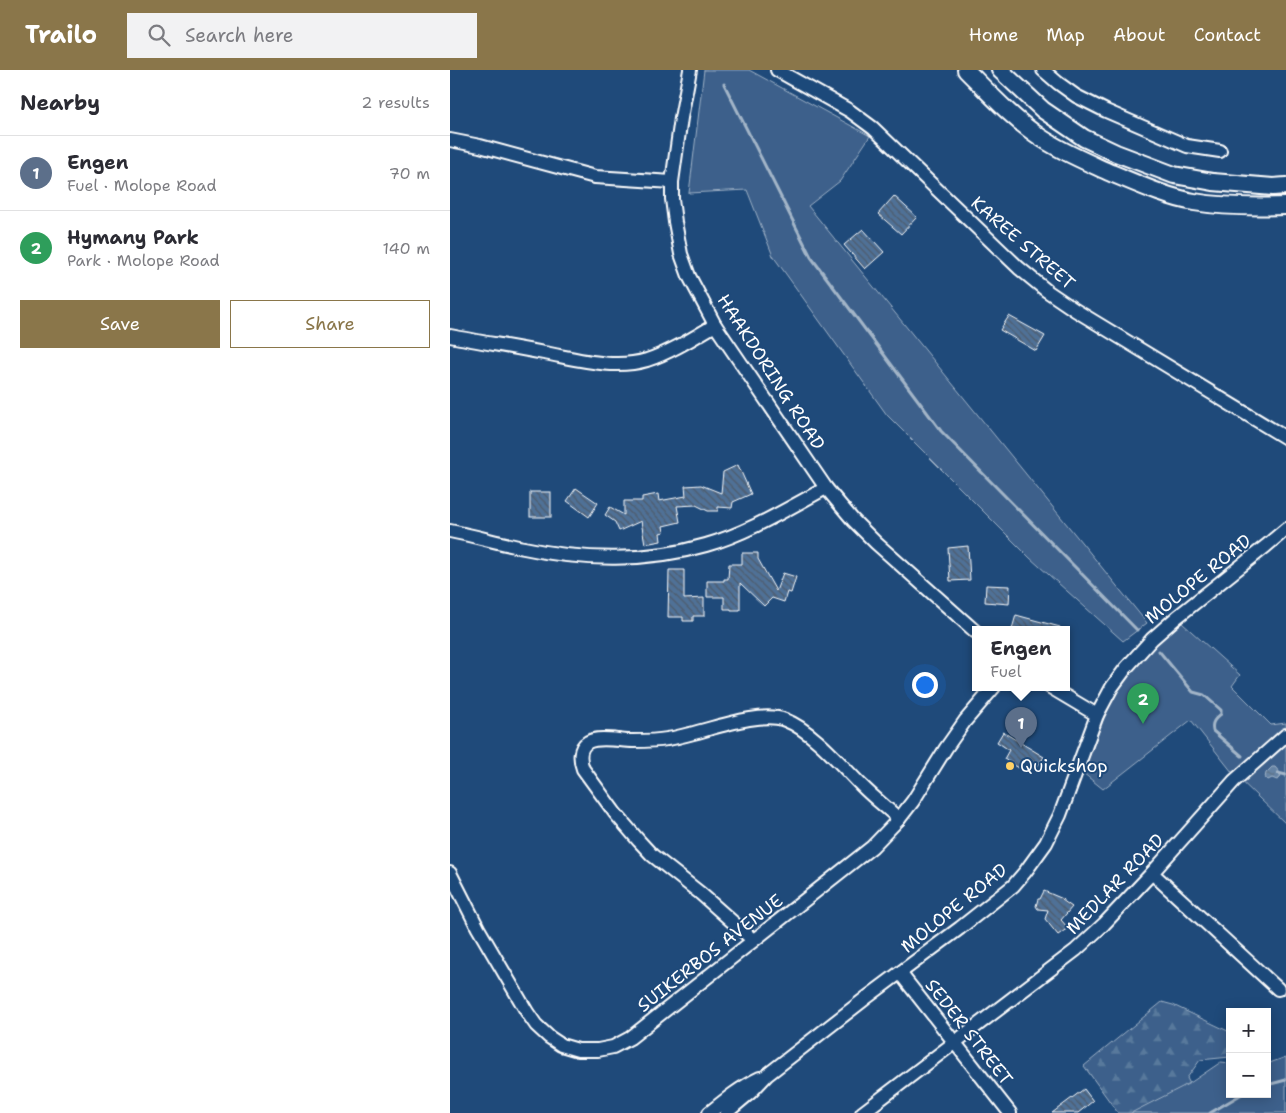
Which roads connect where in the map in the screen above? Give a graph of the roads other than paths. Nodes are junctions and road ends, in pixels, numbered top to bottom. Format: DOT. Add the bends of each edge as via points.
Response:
graph roads {
  1 [pos="690,70"];
  2 [pos="777,70"];
  3 [pos="966,70"];
  4 [pos="1000,70"];
  5 [pos="1043,70"];
  6 [pos="450,140"];
  7 [pos="1220,151"];
  8 [pos="672,182"];
  9 [pos="1286,186"];
  10 [pos="1286,206"];
  11 [pos="715,325"];
  12 [pos="450,336"];
  13 [pos="1286,438"];
  14 [pos="826,488"];
  15 [pos="1286,529"];
  16 [pos="450,531"];
  17 [pos="972,628"];
  18 [pos="991,691"];
  19 [pos="1057,691"];
  20 [pos="1097,715"];
  21 [pos="1286,735"];
  22 [pos="899,819"];
  23 [pos="450,873"];
  24 [pos="1152,873"];
  25 [pos="753,940"];
  26 [pos="900,973"];
  27 [pos="1278,988"];
  28 [pos="955,1042"];
  29 [pos="767,1075"];
  30 [pos="708,1113"];
  31 [pos="726,1113"];
  32 [pos="862,1113"];
  33 [pos="1010,1113"];
  1 -- 8 [label="street, HAAKDORING ROAD"];
  2 -- 13 [label="street, KAREE STREET" via="850,110 873,128 1047,291"];
  3 -- 10 [label="main road" via="1039,136 1063,151 1133,182 1194,202"];
  4 -- 9 [label="main road" via="1043,110 1084,138 1116,153 1174,175 1213,182"];
  5 -- 7 [label="street" via="1076,96 1106,110 1187,146"];
  6 -- 8 [label="street" via="595,177"];
  8 -- 11 [label="street, HAAKDORING ROAD" via="681,254"];
  11 -- 12 [label="street" via="663,354 628,364 584,360"];
  11 -- 14 [label="street, HAAKDORING ROAD"];
  14 -- 16 [label="street" via="729,537 705,545 633,558 601,558 526,549"];
  14 -- 17 [label="street, HAAKDORING ROAD" via="876,543"];
  15 -- 20 [label="street, MOLOPE ROAD" via="1152,639 1117,680"];
  18 -- 22 [label="street, SUIKERBOS AVENUE" via="965,721"];
  19 -- 20 [label="street"];
  20 -- 26 [label="street, MOLOPE ROAD" via="1060,815 1046,843 1025,872 984,910"];
  21 -- 24 [label="street, MEDLAR ROAD" via="1234,781"];
  22 -- 25 [label="street, SUIKERBOS AVENUE" via="872,847"];
  22 -- 25 [label="street" via="816,740 782,718 744,720 681,737 651,741 598,739 584,745 580,757 583,770 638,841"];
  23 -- 25 [label="street, SUIKERBOS AVENUE" via="478,928 536,1025 549,1037 578,1050 613,1047 630,1038"];
  24 -- 27 [label="street"];
  24 -- 28 [label="street, MEDLAR ROAD" via="1076,950"];
  26 -- 28 [label="street, SEDER STREET"];
  26 -- 29 [label="street, MOLOPE ROAD"];
  28 -- 32 [label="street, MEDLAR ROAD"];
  28 -- 33 [label="street, SEDER STREET"];
  29 -- 30 [label="street, MOLOPE ROAD" via="737,1091"];
  29 -- 31 [label="street, MOLOPE ROAD"];
}
